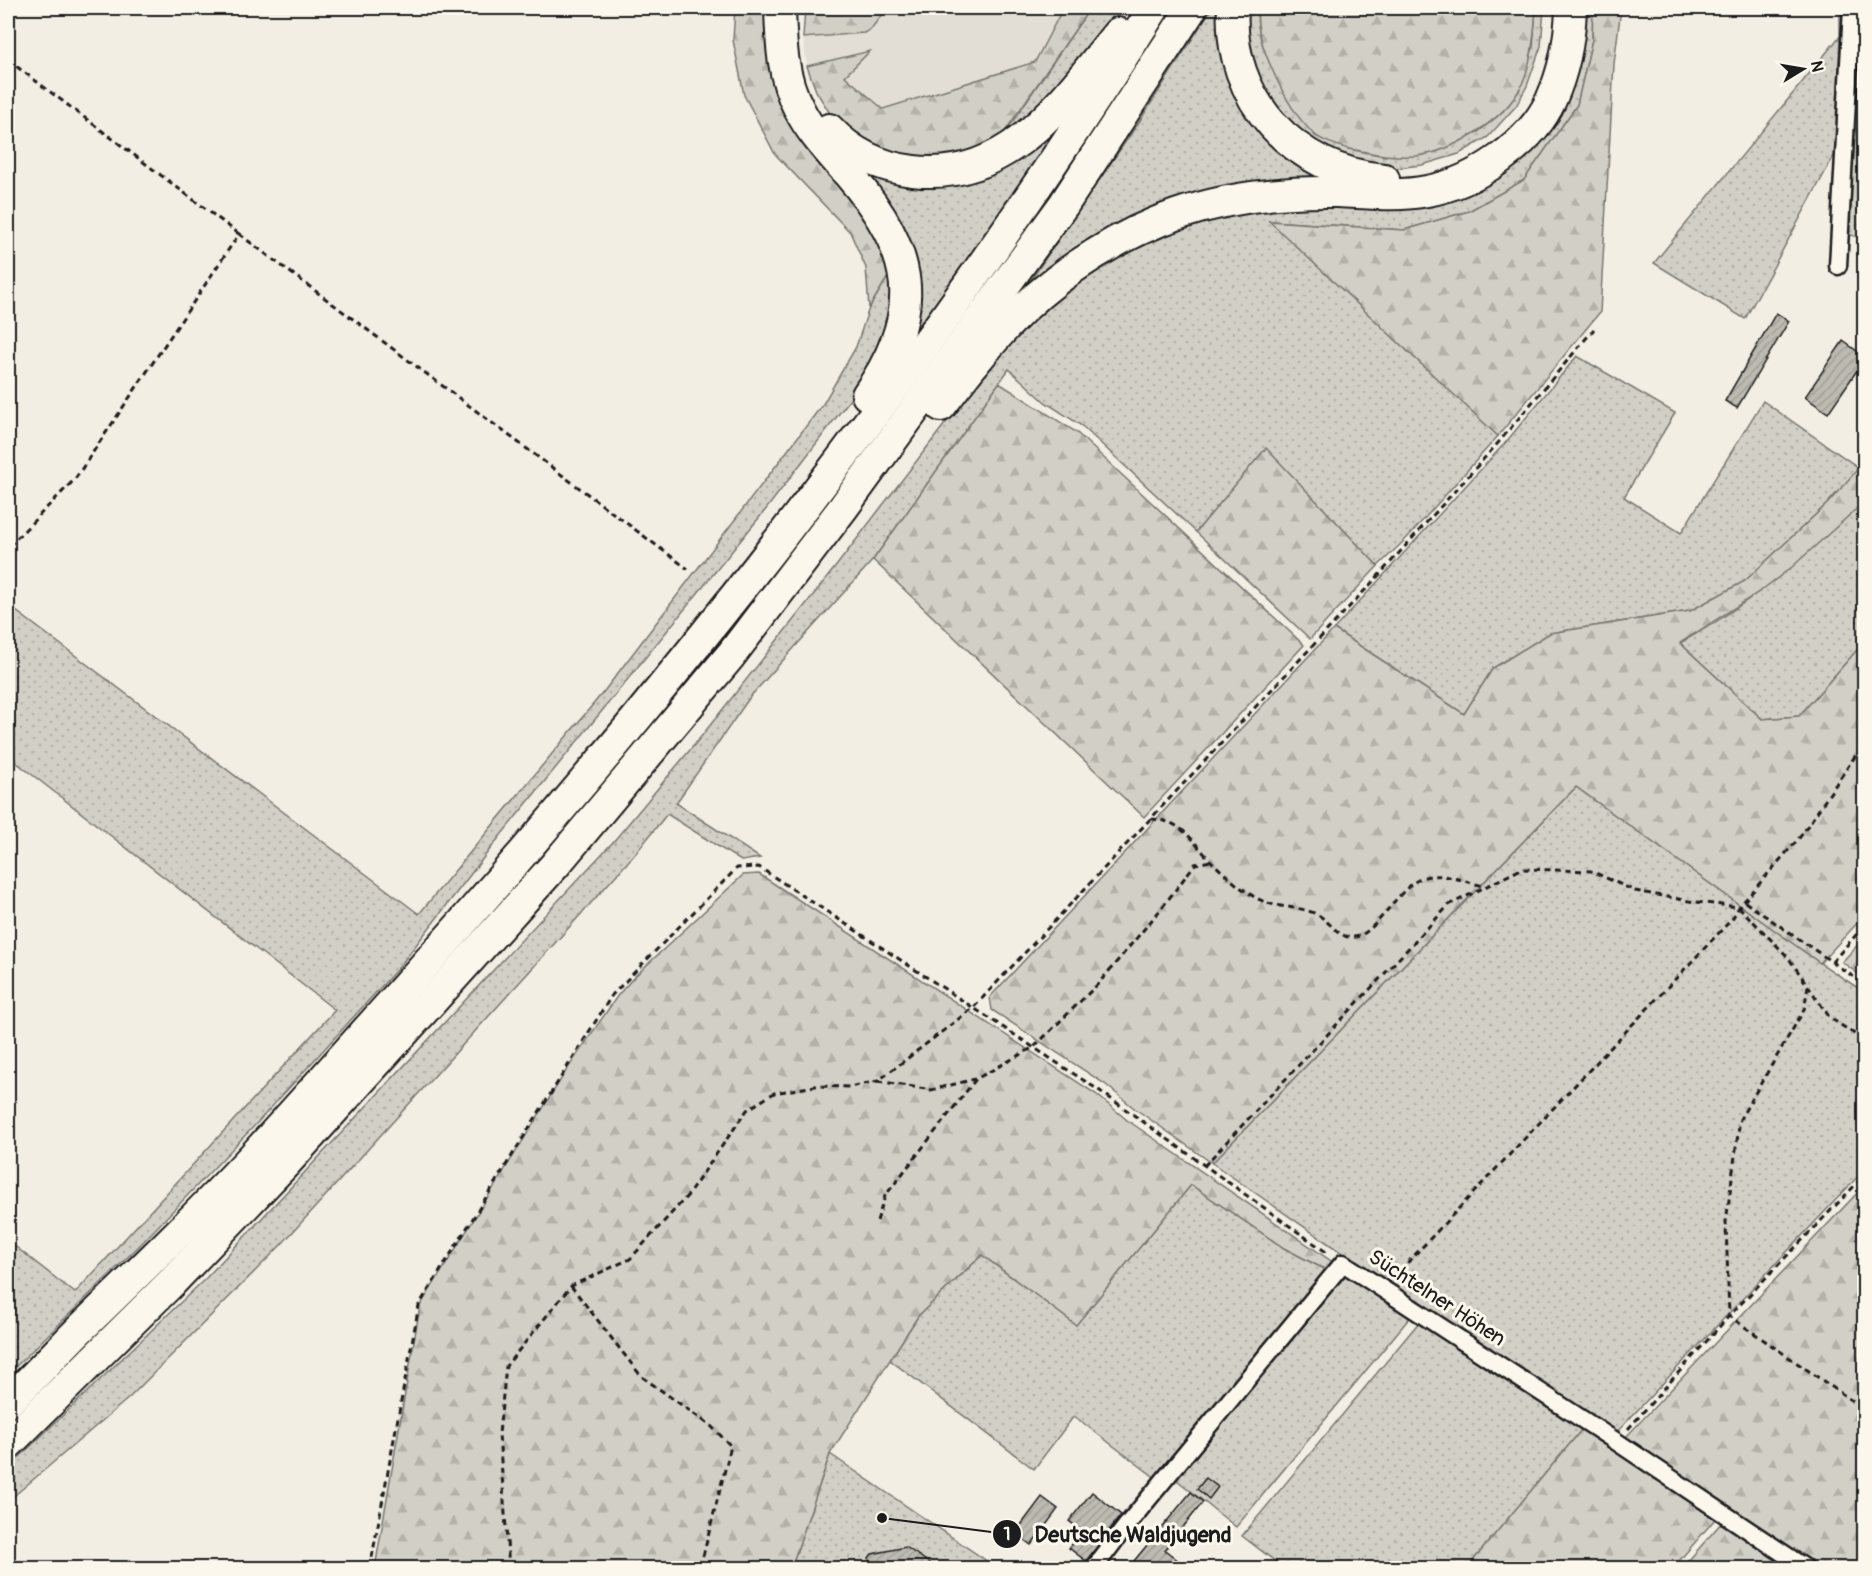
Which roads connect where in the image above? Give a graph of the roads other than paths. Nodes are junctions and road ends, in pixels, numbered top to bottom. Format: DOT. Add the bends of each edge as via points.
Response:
graph roads {
  1 [pos="780,8"];
  2 [pos="795,8"];
  3 [pos="1135,8"];
  4 [pos="1154,8"];
  5 [pos="1192,8"];
  6 [pos="1233,8"];
  7 [pos="1557,8"];
  8 [pos="1571,8"];
  9 [pos="1852,8"];
  10 [pos="1838,266"];
  11 [pos="843,508"];
  12 [pos="786,534"];
  13 [pos="8,1402"];
  14 [pos="8,1443"];
  15 [pos="1094,1569"];
  16 [pos="1805,1569"];
  1 -- 12 [label="highway" via="783,60 798,108 818,140 853,178 891,232 906,288 891,354 839,436"];
  2 -- 3 [label="highway" via="794,40 800,77 822,121 857,153 872,161 901,170 938,172 957,170 997,156 1030,133 1056,109"];
  4 -- 12 [label="highway" via="1030,196"];
  5 -- 11 [label="highway" via="1064,204"];
  6 -- 7 [label="highway" via="1234,38 1244,76 1254,100 1276,130 1320,162 1361,176 1402,180 1434,175 1465,164 1497,143 1521,120 1550,65"];
  8 -- 11 [label="highway" via="1567,51 1551,101 1531,130 1488,166 1459,182 1425,192 1285,192 1233,199 1176,215 1129,234 1050,286 1022,310 963,376 908,448"];
  9 -- 10 [label="street"];
  11 -- 14 [label="highway" via="731,655 555,865 286,1163"];
  12 -- 13 [label="highway" via="655,698 471,914 258,1151"];
  15 -- 16 [label="street, Süchtelner Höhen" via="1343,1263"];
}
